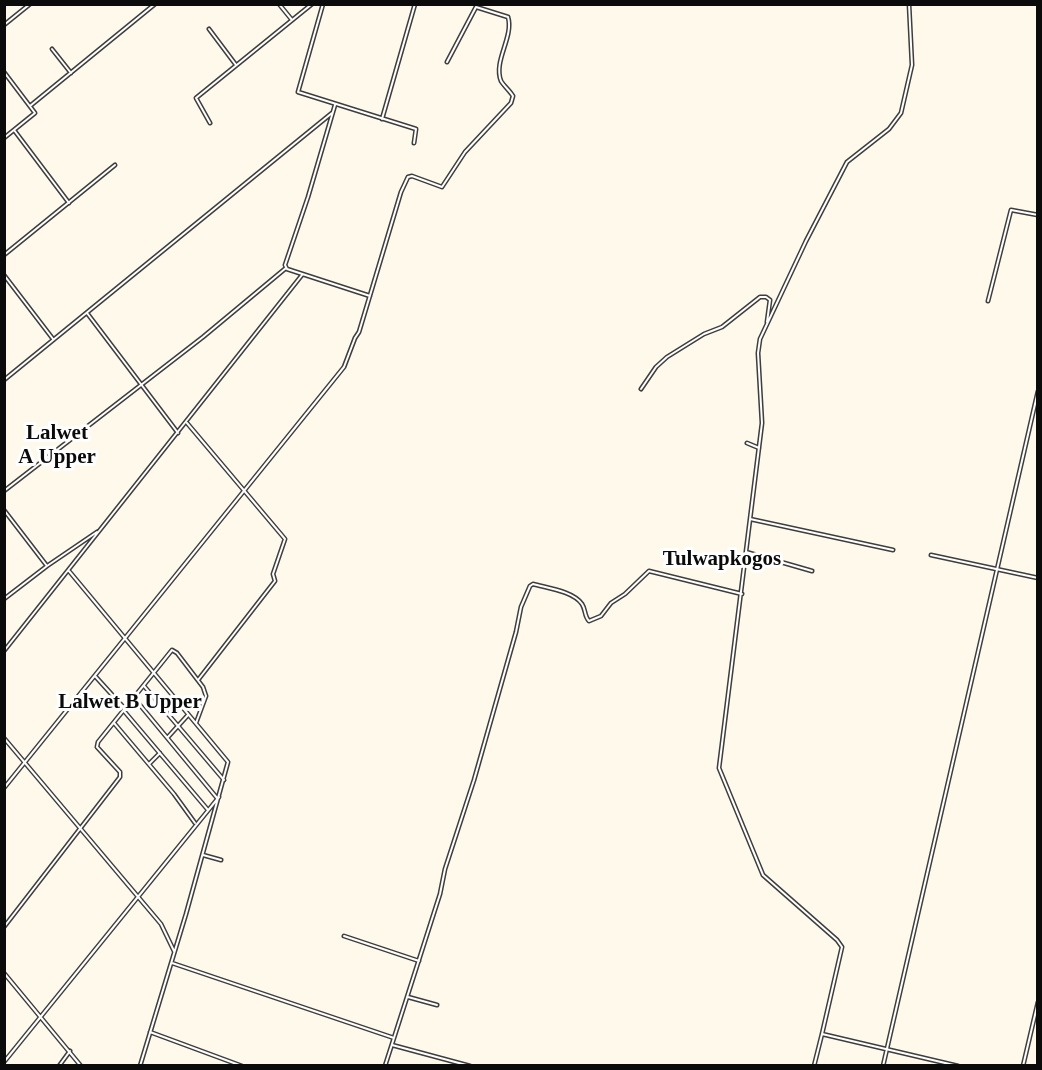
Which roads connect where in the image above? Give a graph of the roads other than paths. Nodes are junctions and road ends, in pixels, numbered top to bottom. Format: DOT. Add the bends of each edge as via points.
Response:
graph roads {
  1 [pos="30,4"];
  2 [pos="155,4"];
  3 [pos="279,4"];
  4 [pos="312,4"];
  5 [pos="323,4"];
  6 [pos="415,4"];
  7 [pos="909,4"];
  8 [pos="476,6"];
  9 [pos="292,20"];
  10 [pos="4,25"];
  11 [pos="209,29"];
  12 [pos="52,49"];
  13 [pos="447,62"];
  14 [pos="236,66"];
  15 [pos="4,72"];
  16 [pos="71,73"];
  17 [pos="335,105"];
  18 [pos="30,106"];
  19 [pos="332,113"];
  20 [pos="382,119"];
  21 [pos="210,123"];
  22 [pos="14,130"];
  23 [pos="4,138"];
  24 [pos="414,143"];
  25 [pos="115,165"];
  26 [pos="69,203"];
  27 [pos="1038,214"];
  28 [pos="4,255"];
  29 [pos="285,268"];
  30 [pos="4,275"];
  31 [pos="302,275"];
  32 [pos="370,296"];
  33 [pos="988,301"];
  34 [pos="87,313"];
  35 [pos="767,324"];
  36 [pos="53,339"];
  37 [pos="4,380"];
  38 [pos="141,384"];
  39 [pos="641,389"];
  40 [pos="1038,391"];
  41 [pos="187,423"];
  42 [pos="178,433"];
  43 [pos="747,443"];
  44 [pos="759,448"];
  45 [pos="243,490"];
  46 [pos="4,491"];
  47 [pos="4,510"];
  48 [pos="750,519"];
  49 [pos="100,530"];
  50 [pos="893,550"];
  51 [pos="746,552"];
  52 [pos="931,555"];
  53 [pos="46,566"];
  54 [pos="997,569"];
  55 [pos="69,571"];
  56 [pos="812,571"];
  57 [pos="1038,578"];
  58 [pos="742,594"];
  59 [pos="4,599"];
  60 [pos="125,638"];
  61 [pos="4,651"];
  62 [pos="154,673"];
  63 [pos="95,676"];
  64 [pos="198,680"];
  65 [pos="144,686"];
  66 [pos="134,698"];
  67 [pos="125,710"];
  68 [pos="188,715"];
  69 [pos="114,723"];
  70 [pos="196,724"];
  71 [pos="178,726"];
  72 [pos="4,738"];
  73 [pos="168,738"];
  74 [pos="160,753"];
  75 [pos="25,762"];
  76 [pos="149,764"];
  77 [pos="224,780"];
  78 [pos="4,788"];
  79 [pos="218,798"];
  80 [pos="208,810"];
  81 [pos="196,824"];
  82 [pos="81,830"];
  83 [pos="203,855"];
  84 [pos="221,860"];
  85 [pos="138,896"];
  86 [pos="4,927"];
  87 [pos="344,936"];
  88 [pos="174,951"];
  89 [pos="419,961"];
  90 [pos="171,963"];
  91 [pos="4,974"];
  92 [pos="408,997"];
  93 [pos="1038,1002"];
  94 [pos="437,1005"];
  95 [pos="41,1016"];
  96 [pos="150,1032"];
  97 [pos="822,1034"];
  98 [pos="394,1038"];
  99 [pos="392,1045"];
  100 [pos="887,1049"];
  101 [pos="70,1051"];
  102 [pos="4,1062"];
  103 [pos="59,1065"];
  104 [pos="81,1065"];
  105 [pos="140,1065"];
  106 [pos="242,1065"];
  107 [pos="385,1065"];
  108 [pos="470,1065"];
  109 [pos="814,1065"];
  110 [pos="883,1065"];
  111 [pos="958,1065"];
  112 [pos="1023,1065"];
  1 -- 10 [label="street"];
  2 -- 16 [label="street"];
  3 -- 9 [label="street"];
  4 -- 9 [label="street"];
  5 -- 17 [label="street" via="297,90 304,96"];
  6 -- 20 [label="street"];
  7 -- 35 [label="street" via="912,65 901,113 889,129 847,162"];
  8 -- 13 [label="street"];
  8 -- 32 [label="street" via="510,19 500,69 502,82 513,100 465,152 442,187 408,177"];
  9 -- 14 [label="street"];
  11 -- 14 [label="street"];
  12 -- 16 [label="street"];
  14 -- 21 [label="street" via="196,98"];
  15 -- 18 [label="street"];
  16 -- 18 [label="street"];
  17 -- 19 [label="street"];
  17 -- 20 [label="street"];
  18 -- 22 [label="street" via="33,115"];
  19 -- 29 [label="street"];
  19 -- 34 [label="street"];
  20 -- 24 [label="street" via="416,129"];
  22 -- 23 [label="street"];
  22 -- 26 [label="street"];
  25 -- 26 [label="street"];
  26 -- 28 [label="street"];
  27 -- 33 [label="street" via="1011,210"];
  29 -- 31 [label="street"];
  29 -- 38 [label="street"];
  30 -- 36 [label="street"];
  31 -- 32 [label="street"];
  31 -- 41 [label="street"];
  32 -- 45 [label="street" via="344,367"];
  34 -- 36 [label="street"];
  34 -- 38 [label="street"];
  35 -- 39 [label="street" via="770,300 760,297 722,327 667,357"];
  35 -- 44 [label="street" via="758,347 762,408"];
  36 -- 37 [label="street"];
  38 -- 42 [label="street"];
  38 -- 46 [label="street"];
  40 -- 54 [label="street"];
  41 -- 42 [label="street"];
  41 -- 45 [label="street"];
  42 -- 49 [label="street"];
  43 -- 44 [label="street"];
  44 -- 48 [label="street"];
  45 -- 60 [label="street"];
  45 -- 64 [label="street" via="284,536 284,543 274,581"];
  47 -- 53 [label="street"];
  48 -- 50 [label="street"];
  48 -- 51 [label="street"];
  49 -- 53 [label="street"];
  49 -- 55 [label="street"];
  51 -- 56 [label="street"];
  51 -- 58 [label="street"];
  52 -- 54 [label="street"];
  53 -- 59 [label="street"];
  54 -- 57 [label="street"];
  54 -- 100 [label="street"];
  55 -- 60 [label="street"];
  55 -- 61 [label="street"];
  58 -- 89 [label="street" via="649,571 601,616 589,621 575,597 530,586"];
  58 -- 97 [label="street" via="719,768 763,875 842,947"];
  60 -- 62 [label="street"];
  60 -- 63 [label="street"];
  62 -- 64 [label="street" via="173,650"];
  62 -- 65 [label="street"];
  62 -- 68 [label="street"];
  63 -- 67 [label="street"];
  63 -- 75 [label="street"];
  64 -- 70 [label="street" via="206,696"];
  65 -- 66 [label="street"];
  65 -- 71 [label="street"];
  66 -- 67 [label="street"];
  66 -- 73 [label="street"];
  67 -- 69 [label="street"];
  67 -- 74 [label="street"];
  68 -- 70 [label="street"];
  68 -- 71 [label="street"];
  69 -- 76 [label="street"];
  69 -- 82 [label="street" via="97,747 120,772 120,777"];
  70 -- 77 [label="street" via="227,760"];
  71 -- 73 [label="street"];
  71 -- 77 [label="street"];
  72 -- 75 [label="street"];
  73 -- 79 [label="street"];
  74 -- 76 [label="street"];
  74 -- 80 [label="street"];
  75 -- 78 [label="street"];
  75 -- 82 [label="street"];
  76 -- 81 [label="street"];
  77 -- 79 [label="street"];
  79 -- 80 [label="street"];
  79 -- 83 [label="street"];
  80 -- 81 [label="street"];
  81 -- 85 [label="street"];
  82 -- 85 [label="street"];
  82 -- 86 [label="street"];
  83 -- 84 [label="street"];
  83 -- 88 [label="street"];
  85 -- 88 [label="street" via="161,924"];
  85 -- 95 [label="street"];
  87 -- 89 [label="street"];
  88 -- 90 [label="street"];
  89 -- 92 [label="street"];
  90 -- 96 [label="street"];
  90 -- 98 [label="street"];
  91 -- 95 [label="street"];
  92 -- 94 [label="street"];
  92 -- 98 [label="street"];
  93 -- 112 [label="street"];
  95 -- 101 [label="street"];
  95 -- 102 [label="street"];
  96 -- 105 [label="street"];
  96 -- 106 [label="street"];
  97 -- 100 [label="street"];
  97 -- 109 [label="street"];
  98 -- 99 [label="street"];
  99 -- 107 [label="street"];
  99 -- 108 [label="street"];
  100 -- 110 [label="street"];
  100 -- 111 [label="street"];
  101 -- 103 [label="street"];
  101 -- 104 [label="street"];
}
